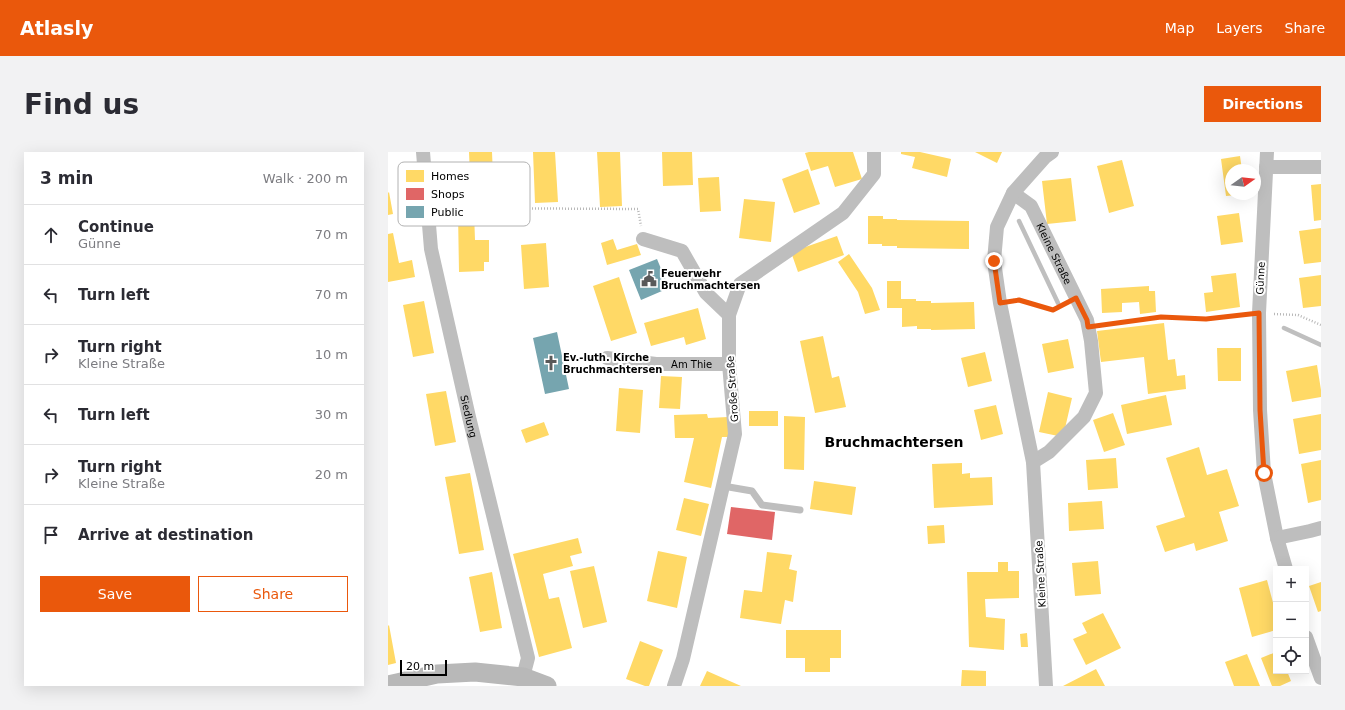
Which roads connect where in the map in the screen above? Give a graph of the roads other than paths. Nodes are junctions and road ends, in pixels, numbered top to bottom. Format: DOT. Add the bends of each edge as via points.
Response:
graph roads {
  1 [pos="423,152"];
  2 [pos="874,152"];
  3 [pos="1267,152"];
  4 [pos="1046,154"];
  5 [pos="424,162"];
  6 [pos="1266,167"];
  7 [pos="1321,167"];
  8 [pos="1013,193"];
  9 [pos="429,226"];
  10 [pos="643,239"];
  11 [pos="729,315"];
  12 [pos="607,358"];
  13 [pos="730,364"];
  14 [pos="1033,462"];
  15 [pos="723,486"];
  16 [pos="800,510"];
  17 [pos="1321,528"];
  18 [pos="1277,538"];
  19 [pos="1285,566"];
  20 [pos="1306,638"];
  21 [pos="523,677"];
  22 [pos="1321,678"];
  23 [pos="388,685"];
  24 [pos="547,686"];
  25 [pos="674,686"];
  26 [pos="1046,686"];
  1 -- 5 [label="street, Siedlung"];
  2 -- 11 [label="street, Große Straße" via="874,174 843,213 740,284"];
  3 -- 6 [label="street, Günne"];
  4 -- 8 [label="street, Kleine Straße"];
  6 -- 7 [label="street"];
  6 -- 18 [label="street, Günne" via="1259,313 1260,410 1264,473"];
  8 -- 14 [label="street, Kleine Straße" via="997,227 994,261 1000,303"];
  8 -- 14 [label="street, Kleine Straße" via="1031,206 1087,320 1096,393 1084,417 1049,452"];
  9 -- 21 [label="street, Siedlung" via="432,257 528,658"];
  10 -- 11 [label="street" via="682,251 706,292"];
  11 -- 13 [label="street, Große Straße"];
  12 -- 13 [label="street, Am Thie" via="656,364"];
  13 -- 15 [label="street, Große Straße" via="735,434"];
  14 -- 26 [label="street, Kleine Straße"];
  15 -- 16 [label="lane" via="752,491 762,504"];
  15 -- 25 [label="street, Große Straße" via="683,659"];
  17 -- 18 [label="street"];
  18 -- 19 [label="street, Günne"];
  20 -- 22 [label="street"];
  21 -- 23 [label="street" via="475,672 437,674"];
  21 -- 24 [label="street"];
}
